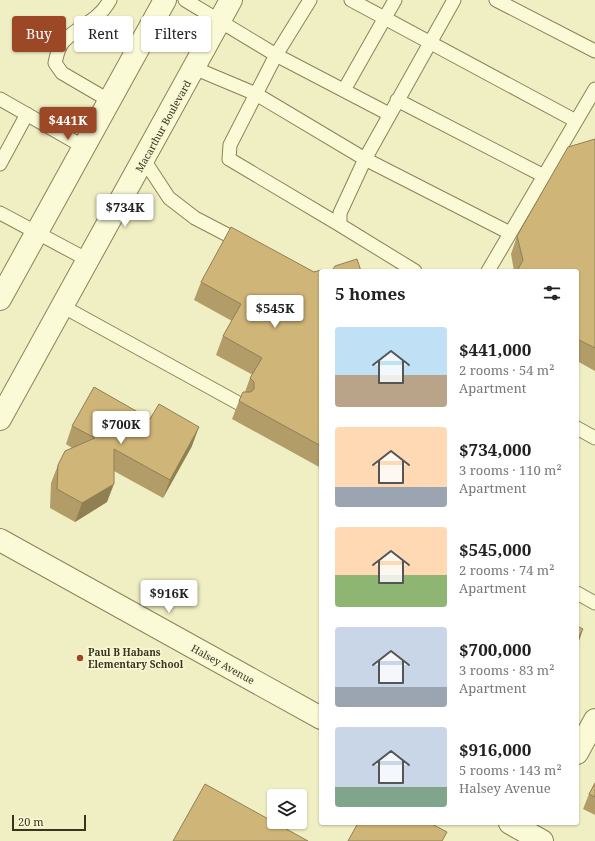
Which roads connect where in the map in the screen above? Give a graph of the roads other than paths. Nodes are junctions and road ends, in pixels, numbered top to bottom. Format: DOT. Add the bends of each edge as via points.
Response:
graph roads {
  1 [pos="110,0"];
  2 [pos="165,0"];
  3 [pos="185,0"];
  4 [pos="231,0"];
  5 [pos="310,0"];
  6 [pos="351,0"];
  7 [pos="395,0"];
  8 [pos="454,0"];
  9 [pos="496,0"];
  10 [pos="385,17"];
  11 [pos="221,20"];
  12 [pos="429,43"];
  13 [pos="595,51"];
  14 [pos="276,55"];
  15 [pos="194,68"];
  16 [pos="595,89"];
  17 [pos="344,90"];
  18 [pos="256,94"];
  19 [pos="0,99"];
  20 [pos="397,100"];
  21 [pos="110,101"];
  22 [pos="27,114"];
  23 [pos="389,114"];
  24 [pos="576,121"];
  25 [pos="84,146"];
  26 [pos="365,159"];
  27 [pos="144,160"];
  28 [pos="0,164"];
  29 [pos="544,176"];
  30 [pos="0,213"];
  31 [pos="340,225"];
  32 [pos="37,233"];
  33 [pos="510,234"];
  34 [pos="258,251"];
  35 [pos="88,260"];
  36 [pos="412,269"];
  37 [pos="489,269"];
  38 [pos="0,299"];
  39 [pos="62,306"];
  40 [pos="240,404"];
  41 [pos="0,419"];
  42 [pos="579,429"];
  43 [pos="595,438"];
  44 [pos="0,540"];
  45 [pos="579,594"];
  46 [pos="595,603"];
  47 [pos="319,717"];
  48 [pos="595,720"];
  49 [pos="579,749"];
  50 [pos="514,825"];
  51 [pos="535,835"];
  1 -- 21 [label="lane" via="93,21 64,41 57,52 55,63 62,73"];
  2 -- 21 [label="street"];
  3 -- 11 [label="lane"];
  4 -- 11 [label="street, Macarthur Boulevard"];
  5 -- 14 [label="lane"];
  6 -- 10 [label="lane"];
  7 -- 10 [label="lane"];
  8 -- 12 [label="lane"];
  9 -- 13 [label="lane"];
  10 -- 12 [label="lane"];
  10 -- 17 [label="lane"];
  11 -- 14 [label="lane"];
  11 -- 15 [label="street, Macarthur Boulevard"];
  12 -- 20 [label="lane"];
  12 -- 24 [label="lane"];
  14 -- 17 [label="lane"];
  14 -- 18 [label="lane"];
  15 -- 18 [label="lane"];
  15 -- 27 [label="street, Macarthur Boulevard"];
  16 -- 24 [label="lane"];
  17 -- 23 [label="lane"];
  18 -- 26 [label="lane"];
  18 -- 31 [label="lane" via="230,145 229,159"];
  19 -- 22 [label="lane"];
  20 -- 23 [label="lane"];
  20 -- 29 [label="lane"];
  21 -- 25 [label="street"];
  22 -- 25 [label="lane"];
  22 -- 28 [label="lane"];
  23 -- 26 [label="lane"];
  24 -- 29 [label="lane"];
  25 -- 32 [label="street"];
  26 -- 31 [label="lane" via="340,213"];
  26 -- 33 [label="lane"];
  27 -- 34 [label="lane" via="169,198 195,218"];
  27 -- 35 [label="street, Macarthur Boulevard"];
  29 -- 33 [label="lane"];
  30 -- 32 [label="lane"];
  31 -- 36 [label="lane"];
  32 -- 35 [label="lane"];
  32 -- 38 [label="street"];
  33 -- 37 [label="lane"];
  35 -- 39 [label="street, Macarthur Boulevard"];
  39 -- 40 [label="lane"];
  39 -- 41 [label="street, Macarthur Boulevard"];
  42 -- 43 [label="lane"];
  44 -- 47 [label="street, Halsey Avenue"];
  45 -- 46 [label="lane"];
  48 -- 49 [label="street"];
  50 -- 51 [label="street"];
}
